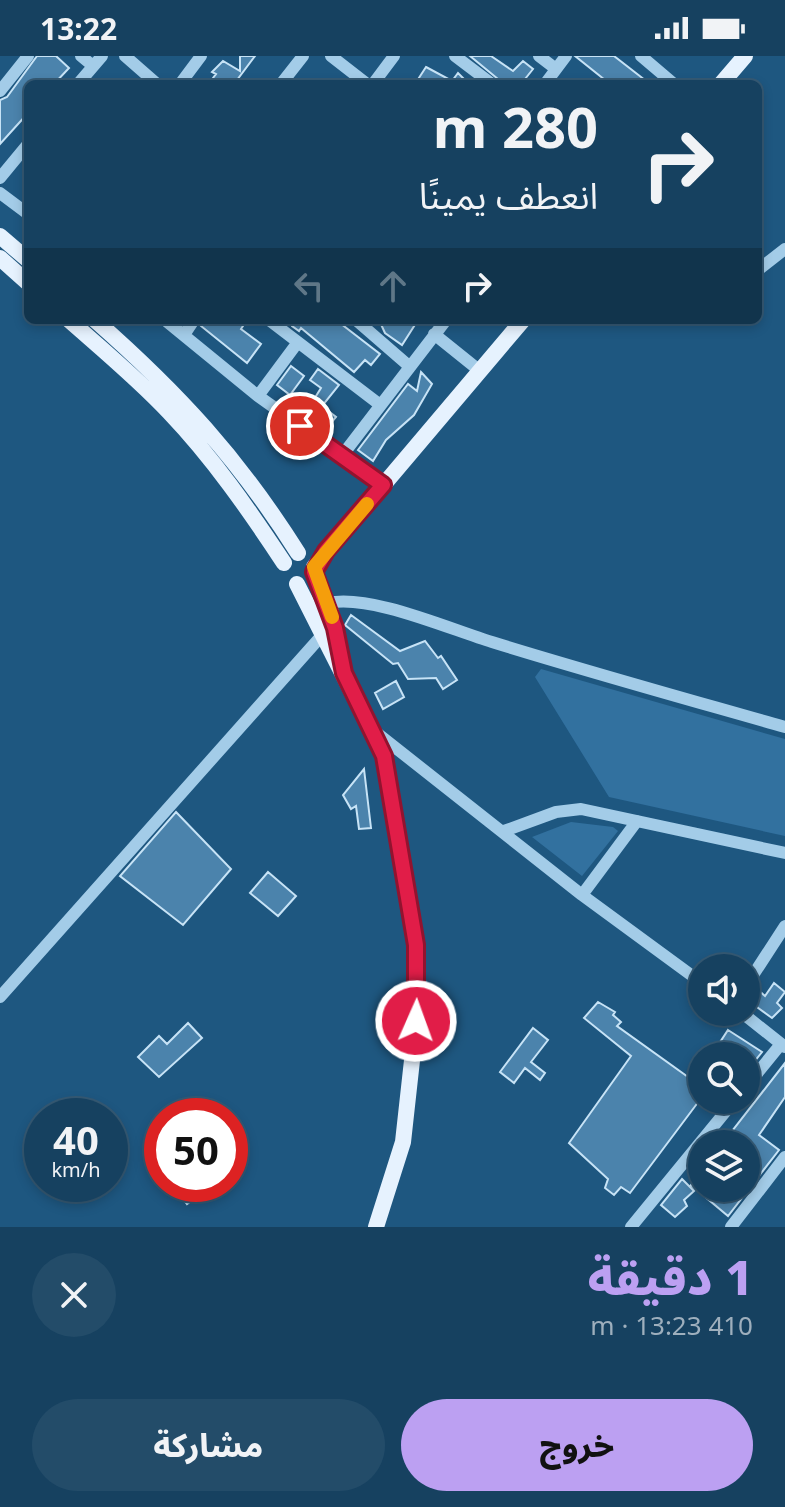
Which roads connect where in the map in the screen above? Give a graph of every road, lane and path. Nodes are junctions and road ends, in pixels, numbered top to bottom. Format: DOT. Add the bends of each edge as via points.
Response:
graph roads {
  1 [pos="28,56"];
  2 [pos="81,56"];
  3 [pos="125,56"];
  4 [pos="201,56"];
  5 [pos="303,56"];
  6 [pos="331,56"];
  7 [pos="394,56"];
  8 [pos="455,56"];
  9 [pos="539,56"];
  10 [pos="566,56"];
  11 [pos="641,56"];
  12 [pos="745,56"];
  13 [pos="98,61"];
  14 [pos="556,69"];
  15 [pos="81,80"];
  16 [pos="152,80"];
  17 [pos="183,80"];
  18 [pos="284,80"];
  19 [pos="362,80"];
  20 [pos="376,80"];
  21 [pos="487,80"];
  22 [pos="548,80"];
  23 [pos="669,80"];
  24 [pos="724,80"];
  25 [pos="0,91"];
  26 [pos="24,149"];
  27 [pos="0,178"];
  28 [pos="0,193"];
  29 [pos="24,211"];
  30 [pos="0,236"];
  31 [pos="785,249"];
  32 [pos="24,257"];
  33 [pos="0,258"];
  34 [pos="762,267"];
  35 [pos="24,279"];
  36 [pos="73,324"];
  37 [pos="100,324"];
  38 [pos="170,324"];
  39 [pos="191,324"];
  40 [pos="274,324"];
  41 [pos="367,324"];
  42 [pos="443,324"];
  43 [pos="520,324"];
  44 [pos="434,334"];
  45 [pos="184,335"];
  46 [pos="298,342"];
  47 [pos="409,366"];
  48 [pos="480,371"];
  49 [pos="258,396"];
  50 [pos="379,404"];
  51 [pos="341,457"];
  52 [pos="383,485"];
  53 [pos="369,502"];
  54 [pos="299,553"];
  55 [pos="284,563"];
  56 [pos="314,569"];
  57 [pos="297,584"];
  58 [pos="328,603"];
  59 [pos="324,633"];
  60 [pos="344,673"];
  61 [pos="785,727"];
  62 [pos="373,730"];
  63 [pos="637,821"];
  64 [pos="504,831"];
  65 [pos="785,853"];
  66 [pos="582,895"];
  67 [pos="785,926"];
  68 [pos="760,964"];
  69 [pos="688,973"];
  70 [pos="0,997"];
  71 [pos="759,1026"];
  72 [pos="783,1045"];
  73 [pos="760,1071"];
  74 [pos="724,1114"];
  75 [pos="785,1157"];
  76 [pos="376,1227"];
  77 [pos="631,1227"];
  78 [pos="731,1227"];
  1 -- 25 [label="street"];
  2 -- 13 [label="street"];
  3 -- 16 [label="street"];
  4 -- 17 [label="street"];
  5 -- 18 [label="street"];
  6 -- 19 [label="street"];
  7 -- 20 [label="street"];
  8 -- 21 [label="street"];
  9 -- 14 [label="street"];
  10 -- 14 [label="street"];
  11 -- 23 [label="street"];
  12 -- 24 [label="main road"];
  13 -- 15 [label="street"];
  14 -- 22 [label="street"];
  26 -- 27 [label="street"];
  28 -- 29 [label="street"];
  30 -- 32 [label="main road"];
  31 -- 34 [label="street"];
  33 -- 35 [label="main road"];
  36 -- 55 [label="main road" via="186,431 224,475"];
  37 -- 54 [label="main road" via="199,418"];
  38 -- 45 [label="street"];
  39 -- 45 [label="street"];
  40 -- 46 [label="street"];
  41 -- 47 [label="street"];
  42 -- 44 [label="street"];
  43 -- 48 [label="main road"];
  44 -- 47 [label="street"];
  44 -- 48 [label="street"];
  45 -- 49 [label="street"];
  46 -- 49 [label="street"];
  46 -- 50 [label="street"];
  47 -- 50 [label="street"];
  48 -- 52 [label="main road"];
  49 -- 51 [label="street"];
  50 -- 51 [label="street"];
  51 -- 52 [label="street"];
  52 -- 53 [label="main road"];
  53 -- 54 [label="main road"];
  53 -- 56 [label="main road"];
  54 -- 55 [label="main road"];
  54 -- 56 [label="main road" via="311,559"];
  55 -- 57 [label="main road" via="285,577"];
  56 -- 57 [label="main road" via="306,583"];
  56 -- 58 [label="main road"];
  57 -- 59 [label="main road"];
  58 -- 60 [label="main road"];
  58 -- 61 [label="street" via="343,600 431,620"];
  59 -- 60 [label="main road"];
  59 -- 70 [label="street"];
  60 -- 62 [label="main road"];
  62 -- 64 [label="street"];
  62 -- 76 [label="main road" via="384,756 401,841 419,997 403,1142"];
  63 -- 64 [label="street" via="581,809"];
  63 -- 65 [label="street"];
  63 -- 66 [label="street"];
  64 -- 66 [label="street"];
  66 -- 69 [label="street"];
  67 -- 68 [label="street"];
  71 -- 72 [label="street"];
  72 -- 73 [label="street"];
  74 -- 77 [label="street"];
  75 -- 78 [label="street"];
}
